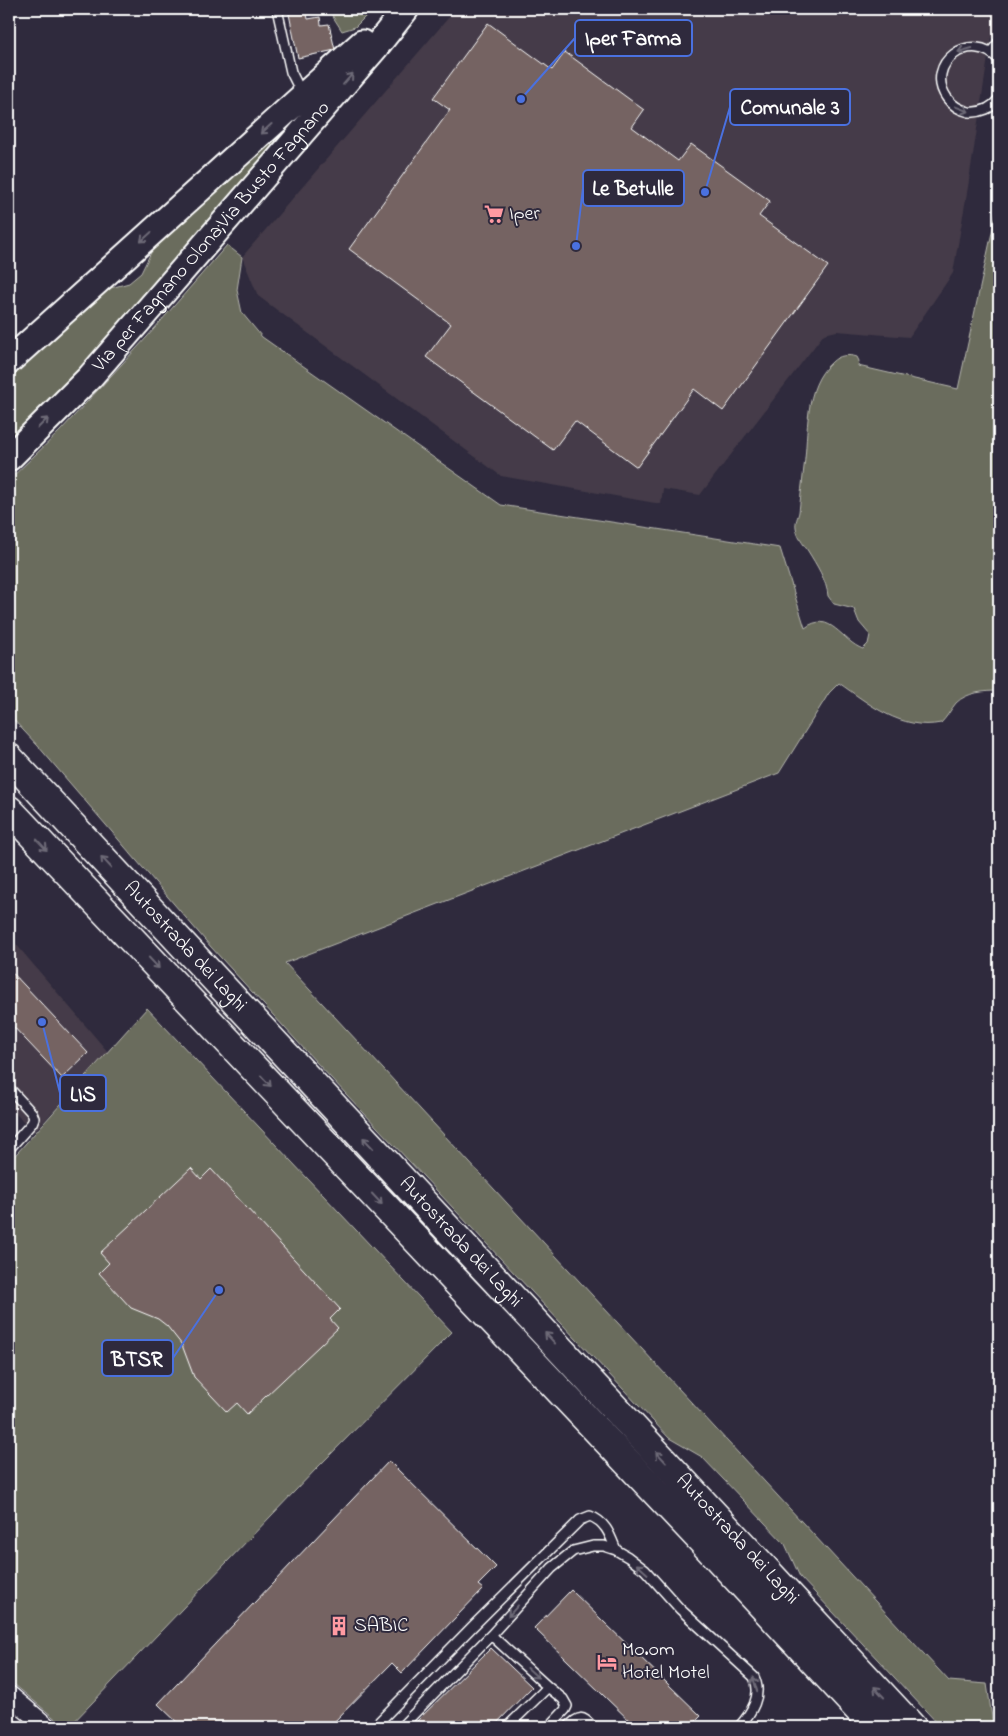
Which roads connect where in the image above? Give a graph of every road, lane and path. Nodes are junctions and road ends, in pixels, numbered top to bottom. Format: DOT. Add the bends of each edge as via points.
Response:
graph roads {
  1 [pos="277,9"];
  2 [pos="399,9"];
  3 [pos="406,9"];
  4 [pos="999,42"];
  5 [pos="991,52"];
  6 [pos="999,60"];
  7 [pos="303,96"];
  8 [pos="999,98"];
  9 [pos="9,362"];
  10 [pos="9,458"];
  11 [pos="9,758"];
  12 [pos="9,810"];
  13 [pos="9,1088"];
  14 [pos="9,1149"];
  15 [pos="616,1550"];
  16 [pos="491,1635"];
  17 [pos="548,1687"];
  18 [pos="9,1695"];
  19 [pos="47,1727"];
  20 [pos="374,1727"];
  21 [pos="401,1727"];
  22 [pos="507,1727"];
  23 [pos="549,1727"];
  24 [pos="568,1727"];
  25 [pos="593,1727"];
  26 [pos="739,1727"];
  27 [pos="875,1727"];
  28 [pos="912,1727"];
  1 -- 7 [label="lane" via="291,72"];
  2 -- 7 [label="main road, Via per Fagnano Olona;Via Busto Fagnano"];
  10 -- 3 [label="main road, Via per Fagnano Olona;Via Busto Fagnano, one-way" via="90,377 376,48"];
  4 -- 5 [label="lane"];
  5 -- 6 [label="lane"];
  5 -- 8 [label="lane, one-way" via="972,47 954,54 943,68 941,85 949,101 963,110 980,111"];
  7 -- 9 [label="main road, Via per Fagnano Olona;Via Busto Fagnano, one-way"];
  28 -- 11 [label="highway, Autostrada dei Laghi, one-way"];
  12 -- 27 [label="highway, Autostrada dei Laghi, one-way"];
  13 -- 14 [label="lane" via="34,1118"];
  15 -- 16 [label="lane, one-way" via="593,1546 572,1551 552,1568"];
  15 -- 20 [label="lane" via="605,1526 598,1519 590,1516 580,1520"];
  26 -- 15 [label="lane, one-way" via="752,1710 756,1698 758,1690 754,1677 680,1609 645,1570"];
  16 -- 17 [label="lane, one-way"];
  16 -- 21 [label="lane"];
  17 -- 22 [label="lane"];
  17 -- 23 [label="lane" via="567,1706"];
  18 -- 19 [label="street"];
  24 -- 25 [label="lane" via="580,1718"];
}
